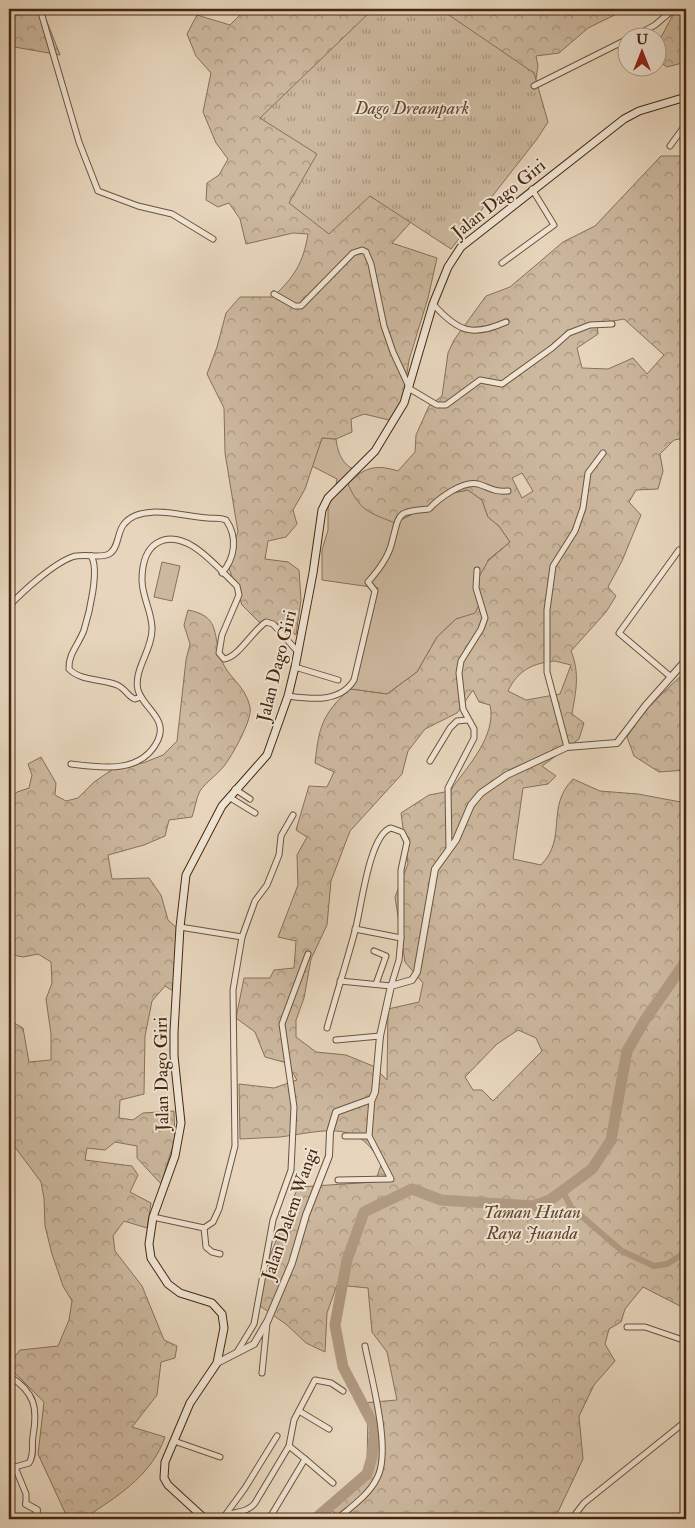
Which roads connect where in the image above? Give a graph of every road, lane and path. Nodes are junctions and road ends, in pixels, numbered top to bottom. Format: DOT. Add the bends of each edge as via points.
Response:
graph roads {
  1 [pos="40,9"];
  2 [pos="674,9"];
  3 [pos="650,28"];
  4 [pos="618,45"];
  5 [pos="534,86"];
  6 [pos="686,97"];
  7 [pos="686,124"];
  8 [pos="670,146"];
  9 [pos="532,189"];
  10 [pos="213,239"];
  11 [pos="502,263"];
  12 [pos="274,294"];
  13 [pos="434,304"];
  14 [pos="506,322"];
  15 [pos="612,324"];
  16 [pos="410,389"];
  17 [pos="603,453"];
  18 [pos="508,491"];
  19 [pos="679,550"];
  20 [pos="91,556"];
  21 [pos="477,570"];
  22 [pos="222,572"];
  23 [pos="9,606"];
  24 [pos="298,652"];
  25 [pos="686,660"];
  26 [pos="295,666"];
  27 [pos="671,676"];
  28 [pos="338,680"];
  29 [pos="288,696"];
  30 [pos="141,697"];
  31 [pos="468,720"];
  32 [pos="567,747"];
  33 [pos="430,761"];
  34 [pos="71,764"];
  35 [pos="236,789"];
  36 [pos="229,797"];
  37 [pos="250,799"];
  38 [pos="255,813"];
  39 [pos="293,815"];
  40 [pos="450,849"];
  41 [pos="180,927"];
  42 [pos="355,929"];
  43 [pos="242,938"];
  44 [pos="401,938"];
  45 [pos="374,951"];
  46 [pos="308,954"];
  47 [pos="340,981"];
  48 [pos="376,984"];
  49 [pos="391,986"];
  50 [pos="327,1028"];
  51 [pos="380,1036"];
  52 [pos="336,1040"];
  53 [pos="372,1098"];
  54 [pos="345,1136"];
  55 [pos="369,1136"];
  56 [pos="338,1180"];
  57 [pos="153,1217"];
  58 [pos="204,1228"];
  59 [pos="220,1254"];
  60 [pos="268,1320"];
  61 [pos="627,1327"];
  62 [pos="686,1341"];
  63 [pos="365,1346"];
  64 [pos="237,1352"];
  65 [pos="217,1363"];
  66 [pos="262,1373"];
  67 [pos="9,1376"];
  68 [pos="343,1391"];
  69 [pos="299,1411"];
  70 [pos="686,1421"];
  71 [pos="329,1429"];
  72 [pos="277,1436"];
  73 [pos="174,1441"];
  74 [pos="290,1446"];
  75 [pos="220,1458"];
  76 [pos="305,1459"];
  77 [pos="15,1466"];
  78 [pos="9,1467"];
  79 [pos="333,1482"];
  80 [pos="686,1488"];
  81 [pos="26,1504"];
  82 [pos="226,1514"];
  83 [pos="573,1517"];
  84 [pos="36,1519"];
  85 [pos="205,1519"];
  86 [pos="220,1519"];
  87 [pos="269,1519"];
  88 [pos="337,1519"];
  89 [pos="685,1519"];
  1 -- 10 [label="street" via="79,142 98,192 172,214"];
  2 -- 3 [label="street"];
  4 -- 5 [label="street"];
  6 -- 9 [label="main road, Jalan Dago Giri" via="639,111 624,119"];
  7 -- 8 [label="street"];
  9 -- 11 [label="street" via="554,225"];
  9 -- 13 [label="main road, Jalan Dago Giri" via="461,247 448,267"];
  12 -- 16 [label="street" via="301,306 353,253 366,252 372,264 387,334"];
  13 -- 14 [label="street" via="450,321 474,332 486,331"];
  13 -- 16 [label="main road, Jalan Dago Giri"];
  15 -- 16 [label="street" via="590,325 569,333 502,384 480,380 446,405 437,405"];
  16 -- 24 [label="main road, Jalan Dago Giri" via="374,451 328,498 322,510"];
  17 -- 32 [label="street" via="588,473 583,508 575,532 553,566 547,610 547,672"];
  18 -- 29 [label="street" via="494,492 471,484 441,496 430,509 412,510 399,517 392,543 368,582 375,591 354,680 339,694 327,698"];
  19 -- 27 [label="street" via="619,633"];
  20 -- 22 [label="street" via="108,555 114,551 122,525 131,516 178,513 220,517 231,526 233,537 232,558"];
  20 -- 23 [label="street" via="82,555 63,562"];
  20 -- 30 [label="street" via="95,569 91,598 84,630 68,660 69,669 78,675 118,685 136,700"];
  21 -- 31 [label="street" via="476,588 485,618 461,661 458,673 463,709"];
  22 -- 24 [label="street" via="237,586 239,595 219,643 221,656 227,659 235,655 252,633 266,622 273,624"];
  22 -- 30 [label="street" via="191,544 163,540 148,551 142,581 152,627 137,679"];
  24 -- 26 [label="main road, Jalan Dago Giri"];
  25 -- 27 [label="street"];
  26 -- 28 [label="street"];
  26 -- 29 [label="main road, Jalan Dago Giri"];
  27 -- 32 [label="street" via="617,743"];
  29 -- 35 [label="main road, Jalan Dago Giri" via="267,755"];
  30 -- 34 [label="street" via="157,717 161,732 145,758 135,764 98,768"];
  31 -- 33 [label="street" via="457,721 450,728"];
  31 -- 40 [label="street" via="474,729 474,738 448,788"];
  32 -- 40 [label="street" via="507,775 481,793"];
  35 -- 36 [label="main road, Jalan Dago Giri"];
  35 -- 37 [label="street"];
  36 -- 38 [label="street"];
  36 -- 41 [label="main road, Jalan Dago Giri" via="211,824 186,875"];
  39 -- 43 [label="street" via="281,836 279,855 267,885 255,901"];
  40 -- 49 [label="street" via="439,862 432,879 417,972 412,980"];
  41 -- 43 [label="street"];
  41 -- 57 [label="main road, Jalan Dago Giri" via="174,1056 181,1123 175,1156"];
  42 -- 44 [label="street"];
  42 -- 44 [label="street" via="374,853 383,832 396,829 402,832 406,842 401,870"];
  42 -- 47 [label="street"];
  43 -- 58 [label="street" via="233,990 236,1146 219,1209 213,1222"];
  44 -- 49 [label="street" via="399,960"];
  45 -- 48 [label="street" via="386,956"];
  46 -- 64 [label="street" via="282,1024 294,1107 291,1170 273,1220 254,1324"];
  47 -- 48 [label="street"];
  47 -- 50 [label="street"];
  48 -- 49 [label="street"];
  49 -- 51 [label="street"];
  51 -- 52 [label="street"];
  51 -- 53 [label="street"];
  53 -- 55 [label="street"];
  53 -- 60 [label="street, Jalan Dalem Wangi" via="336,1112 330,1132 329,1156 292,1263"];
  54 -- 55 [label="street"];
  55 -- 56 [label="street" via="391,1178"];
  57 -- 58 [label="street"];
  57 -- 65 [label="main road, Jalan Dago Giri" via="149,1244 151,1258 158,1271 180,1293 212,1303 222,1314 224,1328"];
  58 -- 59 [label="street" via="206,1247"];
  60 -- 64 [label="street, Jalan Dalem Wangi" via="254,1344"];
  60 -- 66 [label="street"];
  61 -- 62 [label="street" via="645,1327"];
  63 -- 88 [label="street" via="380,1419 381,1470 371,1489"];
  64 -- 65 [label="street, Jalan Dalem Wangi"];
  65 -- 73 [label="main road" via="190,1403"];
  67 -- 77 [label="street" via="24,1388 34,1404 36,1416 33,1455 29,1463"];
  68 -- 69 [label="street" via="330,1383 315,1380"];
  69 -- 71 [label="street"];
  69 -- 74 [label="street" via="291,1430"];
  70 -- 83 [label="street" via="584,1503"];
  72 -- 82 [label="street"];
  73 -- 75 [label="street"];
  73 -- 85 [label="main road" via="165,1462 164,1478"];
  74 -- 76 [label="street"];
  74 -- 82 [label="street" via="251,1508"];
  76 -- 79 [label="street"];
  76 -- 87 [label="street"];
  77 -- 78 [label="street"];
  77 -- 81 [label="street" via="26,1494"];
  80 -- 89 [label="street"];
  81 -- 84 [label="street" via="37,1510"];
  82 -- 86 [label="street"];
}
